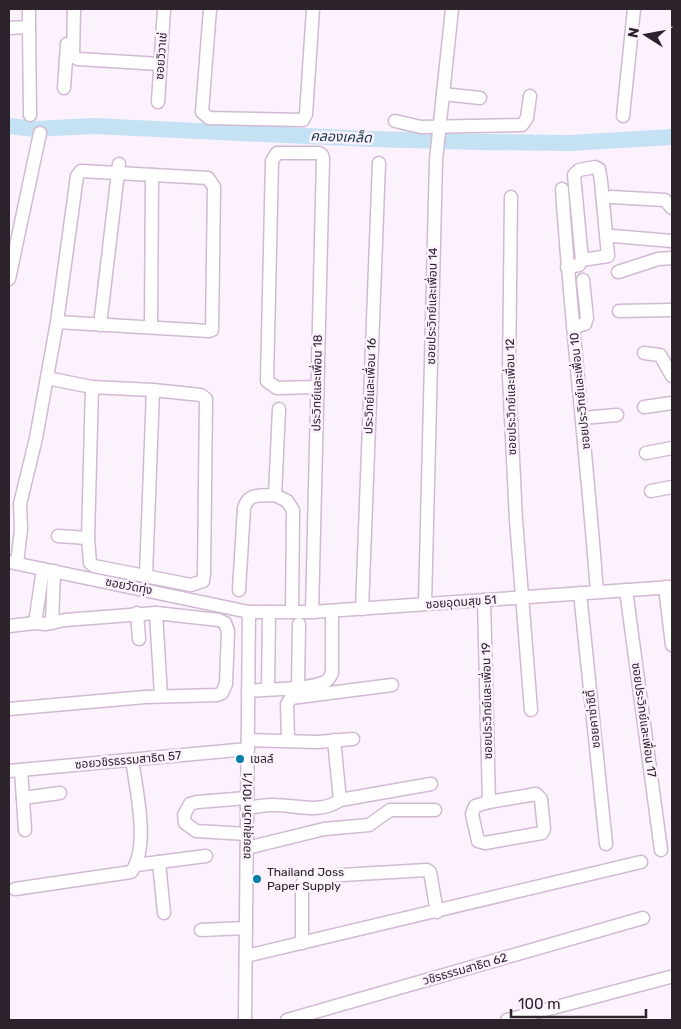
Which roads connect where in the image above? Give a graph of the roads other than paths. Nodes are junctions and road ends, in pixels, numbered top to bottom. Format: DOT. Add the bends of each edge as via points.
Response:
graph roads {
  1 [pos="29,9"];
  2 [pos="69,9"];
  3 [pos="74,9"];
  4 [pos="164,9"];
  5 [pos="210,9"];
  6 [pos="313,9"];
  7 [pos="452,9"];
  8 [pos="634,9"];
  9 [pos="29,27"];
  10 [pos="9,28"];
  11 [pos="160,64"];
  12 [pos="64,88"];
  13 [pos="443,94"];
  14 [pos="530,96"];
  15 [pos="480,98"];
  16 [pos="158,102"];
  17 [pos="30,115"];
  18 [pos="623,116"];
  19 [pos="395,121"];
  20 [pos="439,128"];
  21 [pos="40,133"];
  22 [pos="379,163"];
  23 [pos="119,169"];
  24 [pos="152,175"];
  25 [pos="562,189"];
  26 [pos="511,197"];
  27 [pos="611,197"];
  28 [pos="672,208"];
  29 [pos="613,236"];
  30 [pos="672,241"];
  31 [pos="672,258"];
  32 [pos="582,260"];
  33 [pos="567,267"];
  34 [pos="618,272"];
  35 [pos="9,279"];
  36 [pos="583,280"];
  37 [pos="672,310"];
  38 [pos="618,311"];
  39 [pos="57,322"];
  40 [pos="100,325"];
  41 [pos="573,327"];
  42 [pos="151,328"];
  43 [pos="644,353"];
  44 [pos="672,376"];
  45 [pos="47,378"];
  46 [pos="317,387"];
  47 [pos="92,388"];
  48 [pos="153,390"];
  49 [pos="672,403"];
  50 [pos="644,407"];
  51 [pos="279,409"];
  52 [pos="617,414"];
  53 [pos="582,418"];
  54 [pos="672,448"];
  55 [pos="646,453"];
  56 [pos="672,487"];
  57 [pos="651,491"];
  58 [pos="275,496"];
  59 [pos="20,504"];
  60 [pos="9,512"];
  61 [pos="58,536"];
  62 [pos="88,538"];
  63 [pos="13,563"];
  64 [pos="49,570"];
  65 [pos="146,576"];
  66 [pos="669,587"];
  67 [pos="239,590"];
  68 [pos="626,590"];
  69 [pos="597,592"];
  70 [pos="580,593"];
  71 [pos="523,597"];
  72 [pos="484,600"];
  73 [pos="425,604"];
  74 [pos="362,609"];
  75 [pos="332,611"];
  76 [pos="156,612"];
  77 [pos="249,612"];
  78 [pos="269,612"];
  79 [pos="292,612"];
  80 [pos="312,612"];
  81 [pos="137,613"];
  82 [pos="35,622"];
  83 [pos="52,623"];
  84 [pos="299,624"];
  85 [pos="9,626"];
  86 [pos="139,639"];
  87 [pos="672,645"];
  88 [pos="392,685"];
  89 [pos="298,686"];
  90 [pos="268,689"];
  91 [pos="248,691"];
  92 [pos="161,696"];
  93 [pos="9,709"];
  94 [pos="531,710"];
  95 [pos="353,739"];
  96 [pos="288,740"];
  97 [pos="334,740"];
  98 [pos="248,744"];
  99 [pos="132,760"];
  100 [pos="15,771"];
  101 [pos="431,784"];
  102 [pos="60,793"];
  103 [pos="24,798"];
  104 [pos="340,800"];
  105 [pos="489,802"];
  106 [pos="247,803"];
  107 [pos="435,810"];
  108 [pos="25,830"];
  109 [pos="247,834"];
  110 [pos="606,844"];
  111 [pos="247,848"];
  112 [pos="661,850"];
  113 [pos="206,856"];
  114 [pos="159,862"];
  115 [pos="641,862"];
  116 [pos="136,865"];
  117 [pos="16,889"];
  118 [pos="437,912"];
  119 [pos="164,913"];
  120 [pos="643,918"];
  121 [pos="246,928"];
  122 [pos="201,930"];
  123 [pos="302,943"];
  124 [pos="246,956"];
  125 [pos="670,977"];
  126 [pos="245,1020"];
  127 [pos="287,1020"];
  128 [pos="507,1020"];
  1 -- 9 [label="street"];
  2 -- 12 [label="street"];
  3 -- 11 [label="street" via="73,56"];
  4 -- 11 [label="street, ซอยวิวาเช่"];
  5 -- 6 [label="street" via="204,116 303,120"];
  7 -- 13 [label="street, ซอยประวิทย์และเพื่อน 14"];
  8 -- 18 [label="street"];
  9 -- 10 [label="street"];
  9 -- 17 [label="street"];
  11 -- 16 [label="street, ซอยวิวาเช่"];
  13 -- 15 [label="street"];
  13 -- 20 [label="street, ซอยประวิทย์และเพื่อน 14"];
  14 -- 20 [label="street" via="527,118 522,125"];
  19 -- 20 [label="street"];
  20 -- 73 [label="street, ซอยประวิทย์และเพื่อน 14"];
  21 -- 35 [label="street"];
  22 -- 74 [label="street, ประวิทย์และเพื่อน 16"];
  23 -- 24 [label="street"];
  23 -- 39 [label="street" via="81,172 77,176"];
  23 -- 40 [label="street"];
  24 -- 42 [label="street"];
  24 -- 42 [label="street" via="208,178 212,181 214,325 209,332"];
  25 -- 33 [label="street, ซอยประวิทย์และเพื่อน 10"];
  26 -- 71 [label="street, ซอยประวิทย์และเพื่อน 12" via="509,377"];
  27 -- 28 [label="street" via="665,200"];
  29 -- 30 [label="street"];
  31 -- 34 [label="street" via="658,259"];
  32 -- 32 [label="street" via="574,175 579,170 595,167 599,169 608,253 607,257"];
  32 -- 33 [label="street" via="579,265"];
  33 -- 41 [label="street, ซอยประวิทย์และเพื่อน 10"];
  36 -- 41 [label="street" via="587,318 585,324"];
  37 -- 38 [label="street"];
  39 -- 40 [label="street"];
  39 -- 45 [label="street"];
  40 -- 42 [label="street"];
  41 -- 53 [label="street, ซอยประวิทย์และเพื่อน 10"];
  43 -- 44 [label="street" via="660,355"];
  45 -- 47 [label="street"];
  45 -- 59 [label="street"];
  46 -- 46 [label="street, ประวิทย์และเพื่อน 18" via="322,155 319,152 277,153 273,157 267,381 277,388"];
  46 -- 80 [label="street, ประวิทย์และเพื่อน 18"];
  47 -- 48 [label="street"];
  47 -- 62 [label="street"];
  48 -- 65 [label="street"];
  48 -- 65 [label="street" via="201,395 206,399 204,574 203,581 191,585"];
  49 -- 50 [label="street"];
  51 -- 58 [label="street"];
  52 -- 53 [label="street"];
  53 -- 69 [label="street, ซอยประวิทย์และเพื่อน 10"];
  54 -- 55 [label="street"];
  56 -- 57 [label="street"];
  58 -- 67 [label="street" via="251,496 246,500"];
  58 -- 79 [label="street" via="287,500 293,510"];
  59 -- 60 [label="street"];
  59 -- 63 [label="street" via="21,529"];
  61 -- 62 [label="street"];
  62 -- 65 [label="street" via="92,565"];
  63 -- 64 [label="street, ซอยวัดทุ่ง"];
  64 -- 77 [label="street, ซอยวัดทุ่ง"];
  64 -- 82 [label="street"];
  64 -- 83 [label="street"];
  66 -- 68 [label="street, ซอยอุดมสุข 51"];
  66 -- 87 [label="street"];
  68 -- 69 [label="street, ซอยอุดมสุข 51"];
  68 -- 112 [label="street, ซอยประวิทย์และเพื่อน 17"];
  69 -- 70 [label="street, ซอยอุดมสุข 51"];
  70 -- 71 [label="street, ซอยอุดมสุข 51"];
  70 -- 110 [label="street, ซอยคาซ่าซิตี้"];
  71 -- 72 [label="street, ซอยอุดมสุข 51"];
  71 -- 94 [label="street, ซอยประวิทย์และเพื่อน 12"];
  72 -- 73 [label="street, ซอยอุดมสุข 51"];
  72 -- 105 [label="street, ซอยประวิทย์และเพื่อน 19"];
  73 -- 74 [label="street, ซอยอุดมสุข 51"];
  74 -- 75 [label="street, ซอยอุดมสุข 51"];
  75 -- 80 [label="street, ซอยอุดมสุข 51"];
  75 -- 89 [label="street" via="330,678 325,682"];
  76 -- 81 [label="street"];
  76 -- 92 [label="street"];
  76 -- 92 [label="street" via="219,620 225,623 228,631 226,684 222,693"];
  77 -- 78 [label="street, ซอยอุดมสุข 51"];
  77 -- 91 [label="street, ซอยสุขุมวิท 101/1"];
  78 -- 79 [label="street, ซอยอุดมสุข 51"];
  78 -- 90 [label="street"];
  79 -- 80 [label="street, ซอยอุดมสุข 51"];
  81 -- 83 [label="street"];
  81 -- 86 [label="street"];
  82 -- 83 [label="street"];
  82 -- 85 [label="street"];
  84 -- 89 [label="street"];
  88 -- 96 [label="street" via="291,698 287,704"];
  89 -- 90 [label="street"];
  90 -- 91 [label="street"];
  91 -- 98 [label="street, ซอยสุขุมวิท 101/1"];
  92 -- 93 [label="street"];
  95 -- 97 [label="street, ซอยวชิรธรรมสาธิต 57"];
  96 -- 97 [label="street, ซอยวชิรธรรมสาธิต 57"];
  96 -- 98 [label="street, ซอยวชิรธรรมสาธิต 57"];
  97 -- 104 [label="street"];
  98 -- 99 [label="street, ซอยวชิรธรรมสาธิต 57"];
  98 -- 106 [label="street, ซอยสุขุมวิท 101/1"];
  99 -- 100 [label="street, ซอยวชิรธรรมสาธิต 57"];
  99 -- 116 [label="street" via="140,829"];
  100 -- 103 [label="street"];
  101 -- 104 [label="street"];
  102 -- 103 [label="street"];
  103 -- 108 [label="street"];
  104 -- 106 [label="street" via="331,807 313,809"];
  105 -- 105 [label="street" via="477,804 472,812 476,839 480,842 544,832 538,795"];
  106 -- 109 [label="street, ซอยสุขุมวิท 101/1"];
  106 -- 109 [label="street" via="197,802 190,804 184,815 185,823 196,831"];
  107 -- 111 [label="street" via="390,810 369,825 324,829"];
  109 -- 111 [label="street, ซอยสุขุมวิท 101/1"];
  111 -- 121 [label="street, ซอยสุขุมวิท 101/1"];
  113 -- 114 [label="street"];
  114 -- 116 [label="street"];
  114 -- 119 [label="street"];
  115 -- 118 [label="street"];
  116 -- 117 [label="street" via="131,872"];
  118 -- 123 [label="street"];
  118 -- 123 [label="street" via="427,870 307,877 302,884"];
  120 -- 127 [label="street, วชิรธรรมสาธิต 62"];
  121 -- 122 [label="street"];
  121 -- 124 [label="street, ซอยสุขุมวิท 101/1"];
  123 -- 124 [label="street"];
  124 -- 126 [label="street, ซอยสุขุมวิท 101/1"];
  125 -- 128 [label="street"];
}
